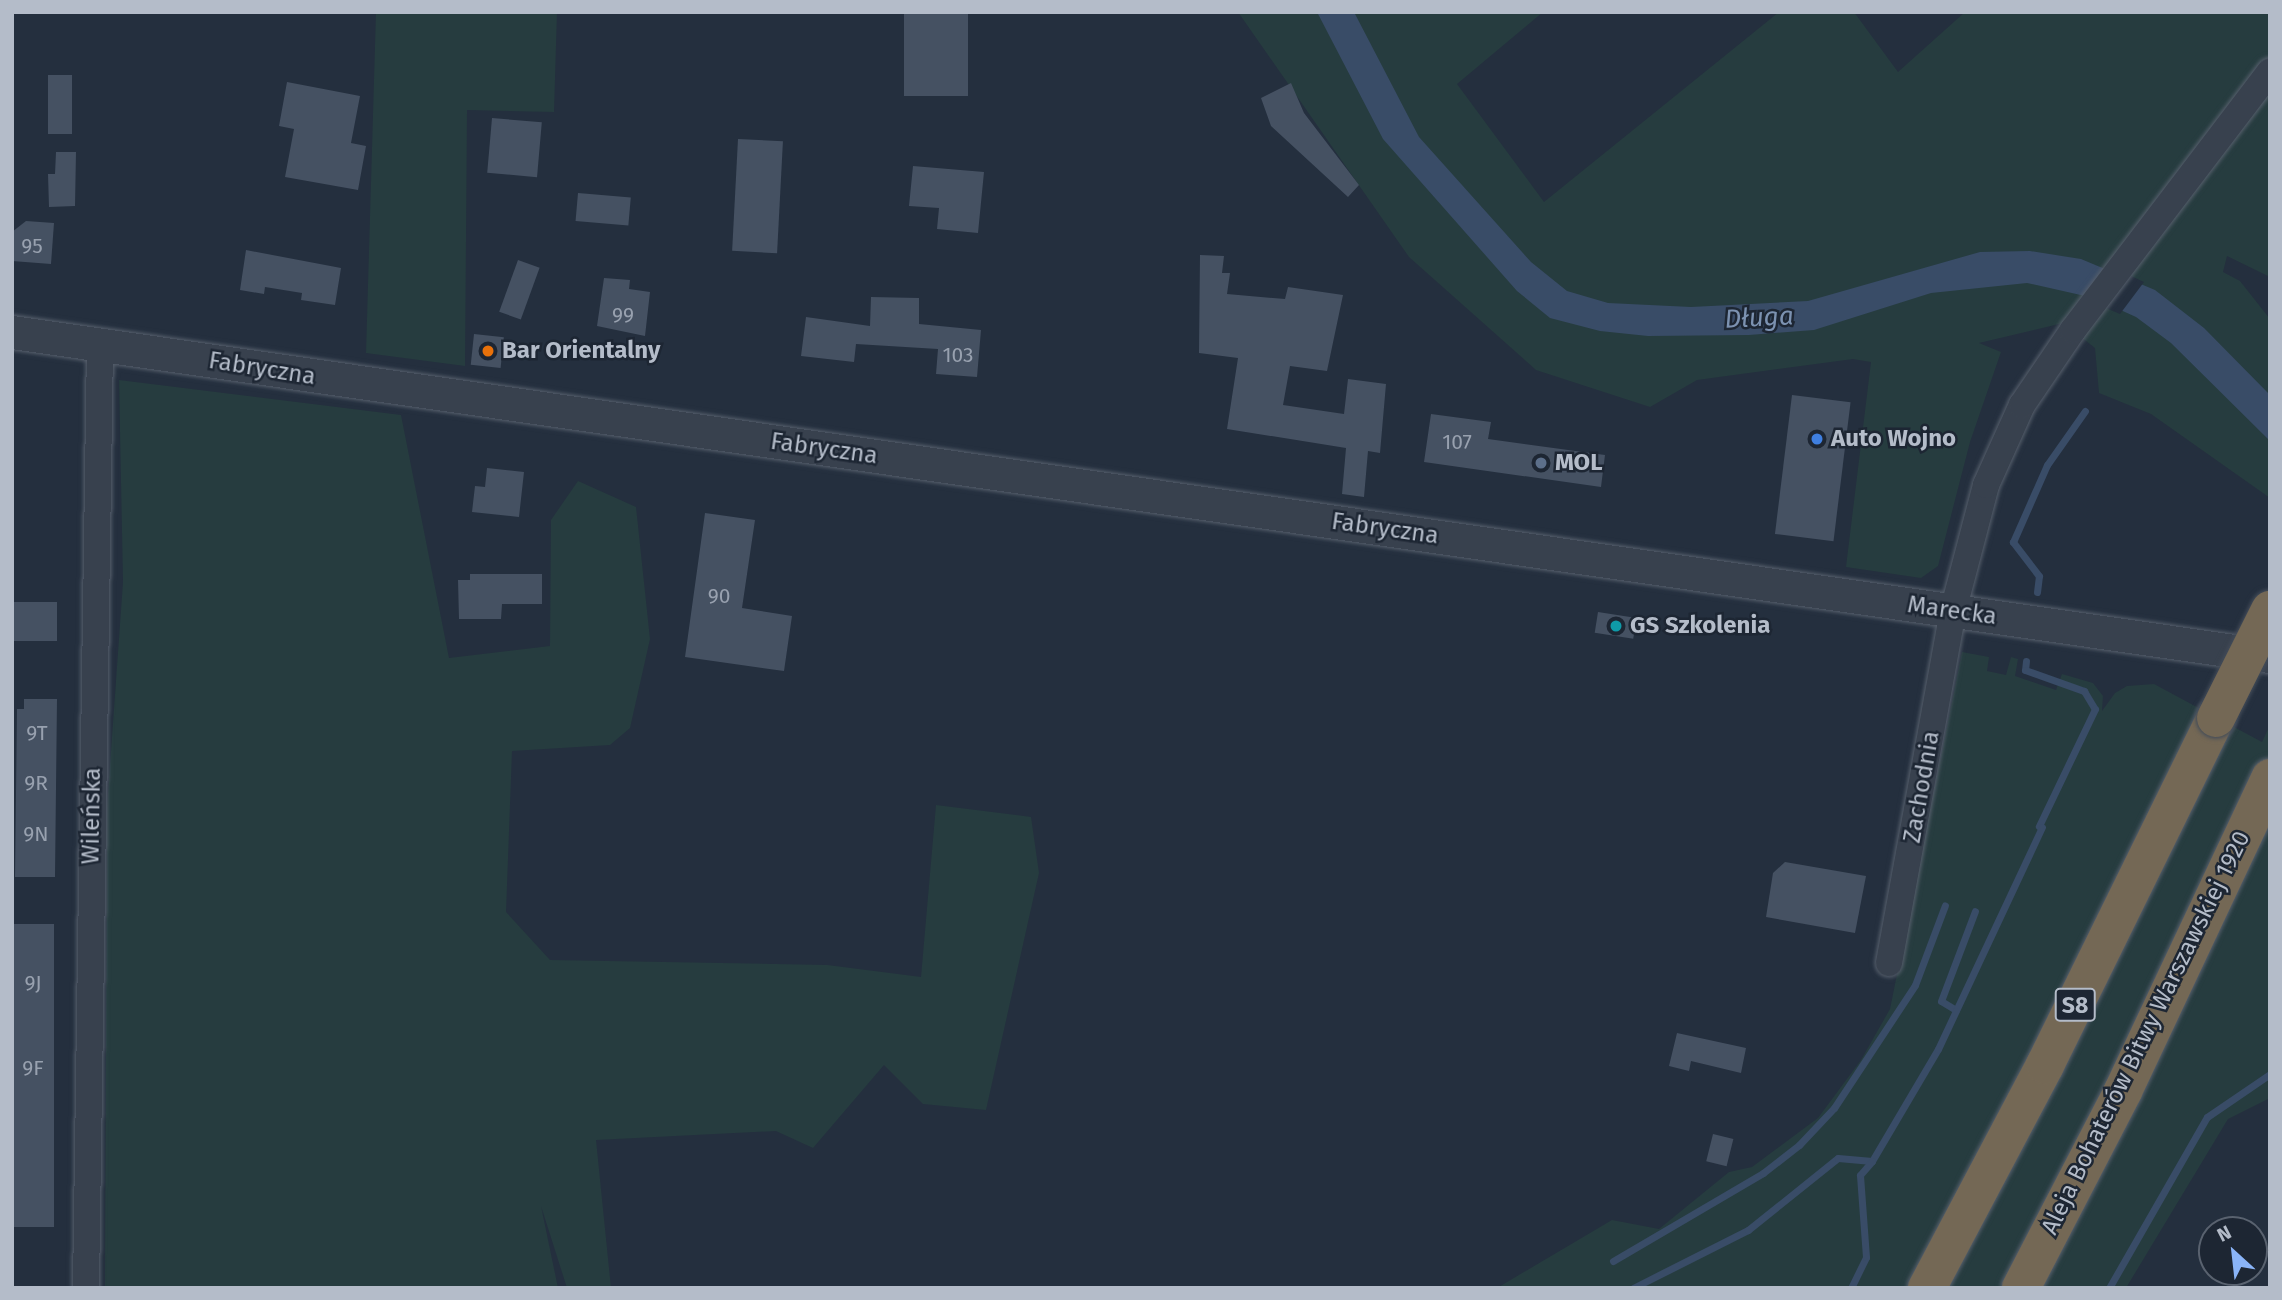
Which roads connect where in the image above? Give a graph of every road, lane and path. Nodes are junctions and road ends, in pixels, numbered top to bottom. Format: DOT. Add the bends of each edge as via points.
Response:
graph roads {
  1 [pos="2270,71"];
  2 [pos="12,332"];
  3 [pos="100,345"];
  4 [pos="1635,565"];
  5 [pos="2270,610"];
  6 [pos="1953,611"];
  7 [pos="2270,656"];
  8 [pos="2270,778"];
  9 [pos="1889,963"];
  10 [pos="86,1288"];
  11 [pos="1927,1288"];
  12 [pos="2021,1288"];
  1 -- 6 [label="street, Zachodnia" via="2073,330 2022,405 1986,485"];
  2 -- 3 [label="street, Fabryczna"];
  3 -- 4 [label="street, Fabryczna"];
  3 -- 10 [label="street, Wileńska"];
  4 -- 6 [label="street, Marecka"];
  5 -- 11 [label="highway, S8, bridge" via="2045,1065"];
  6 -- 7 [label="street, Marecka"];
  6 -- 9 [label="street, Zachodnia"];
  8 -- 12 [label="highway, Aleja Bohaterów Bitwy Warszawskiej 1920" via="2123,1091"];
}
